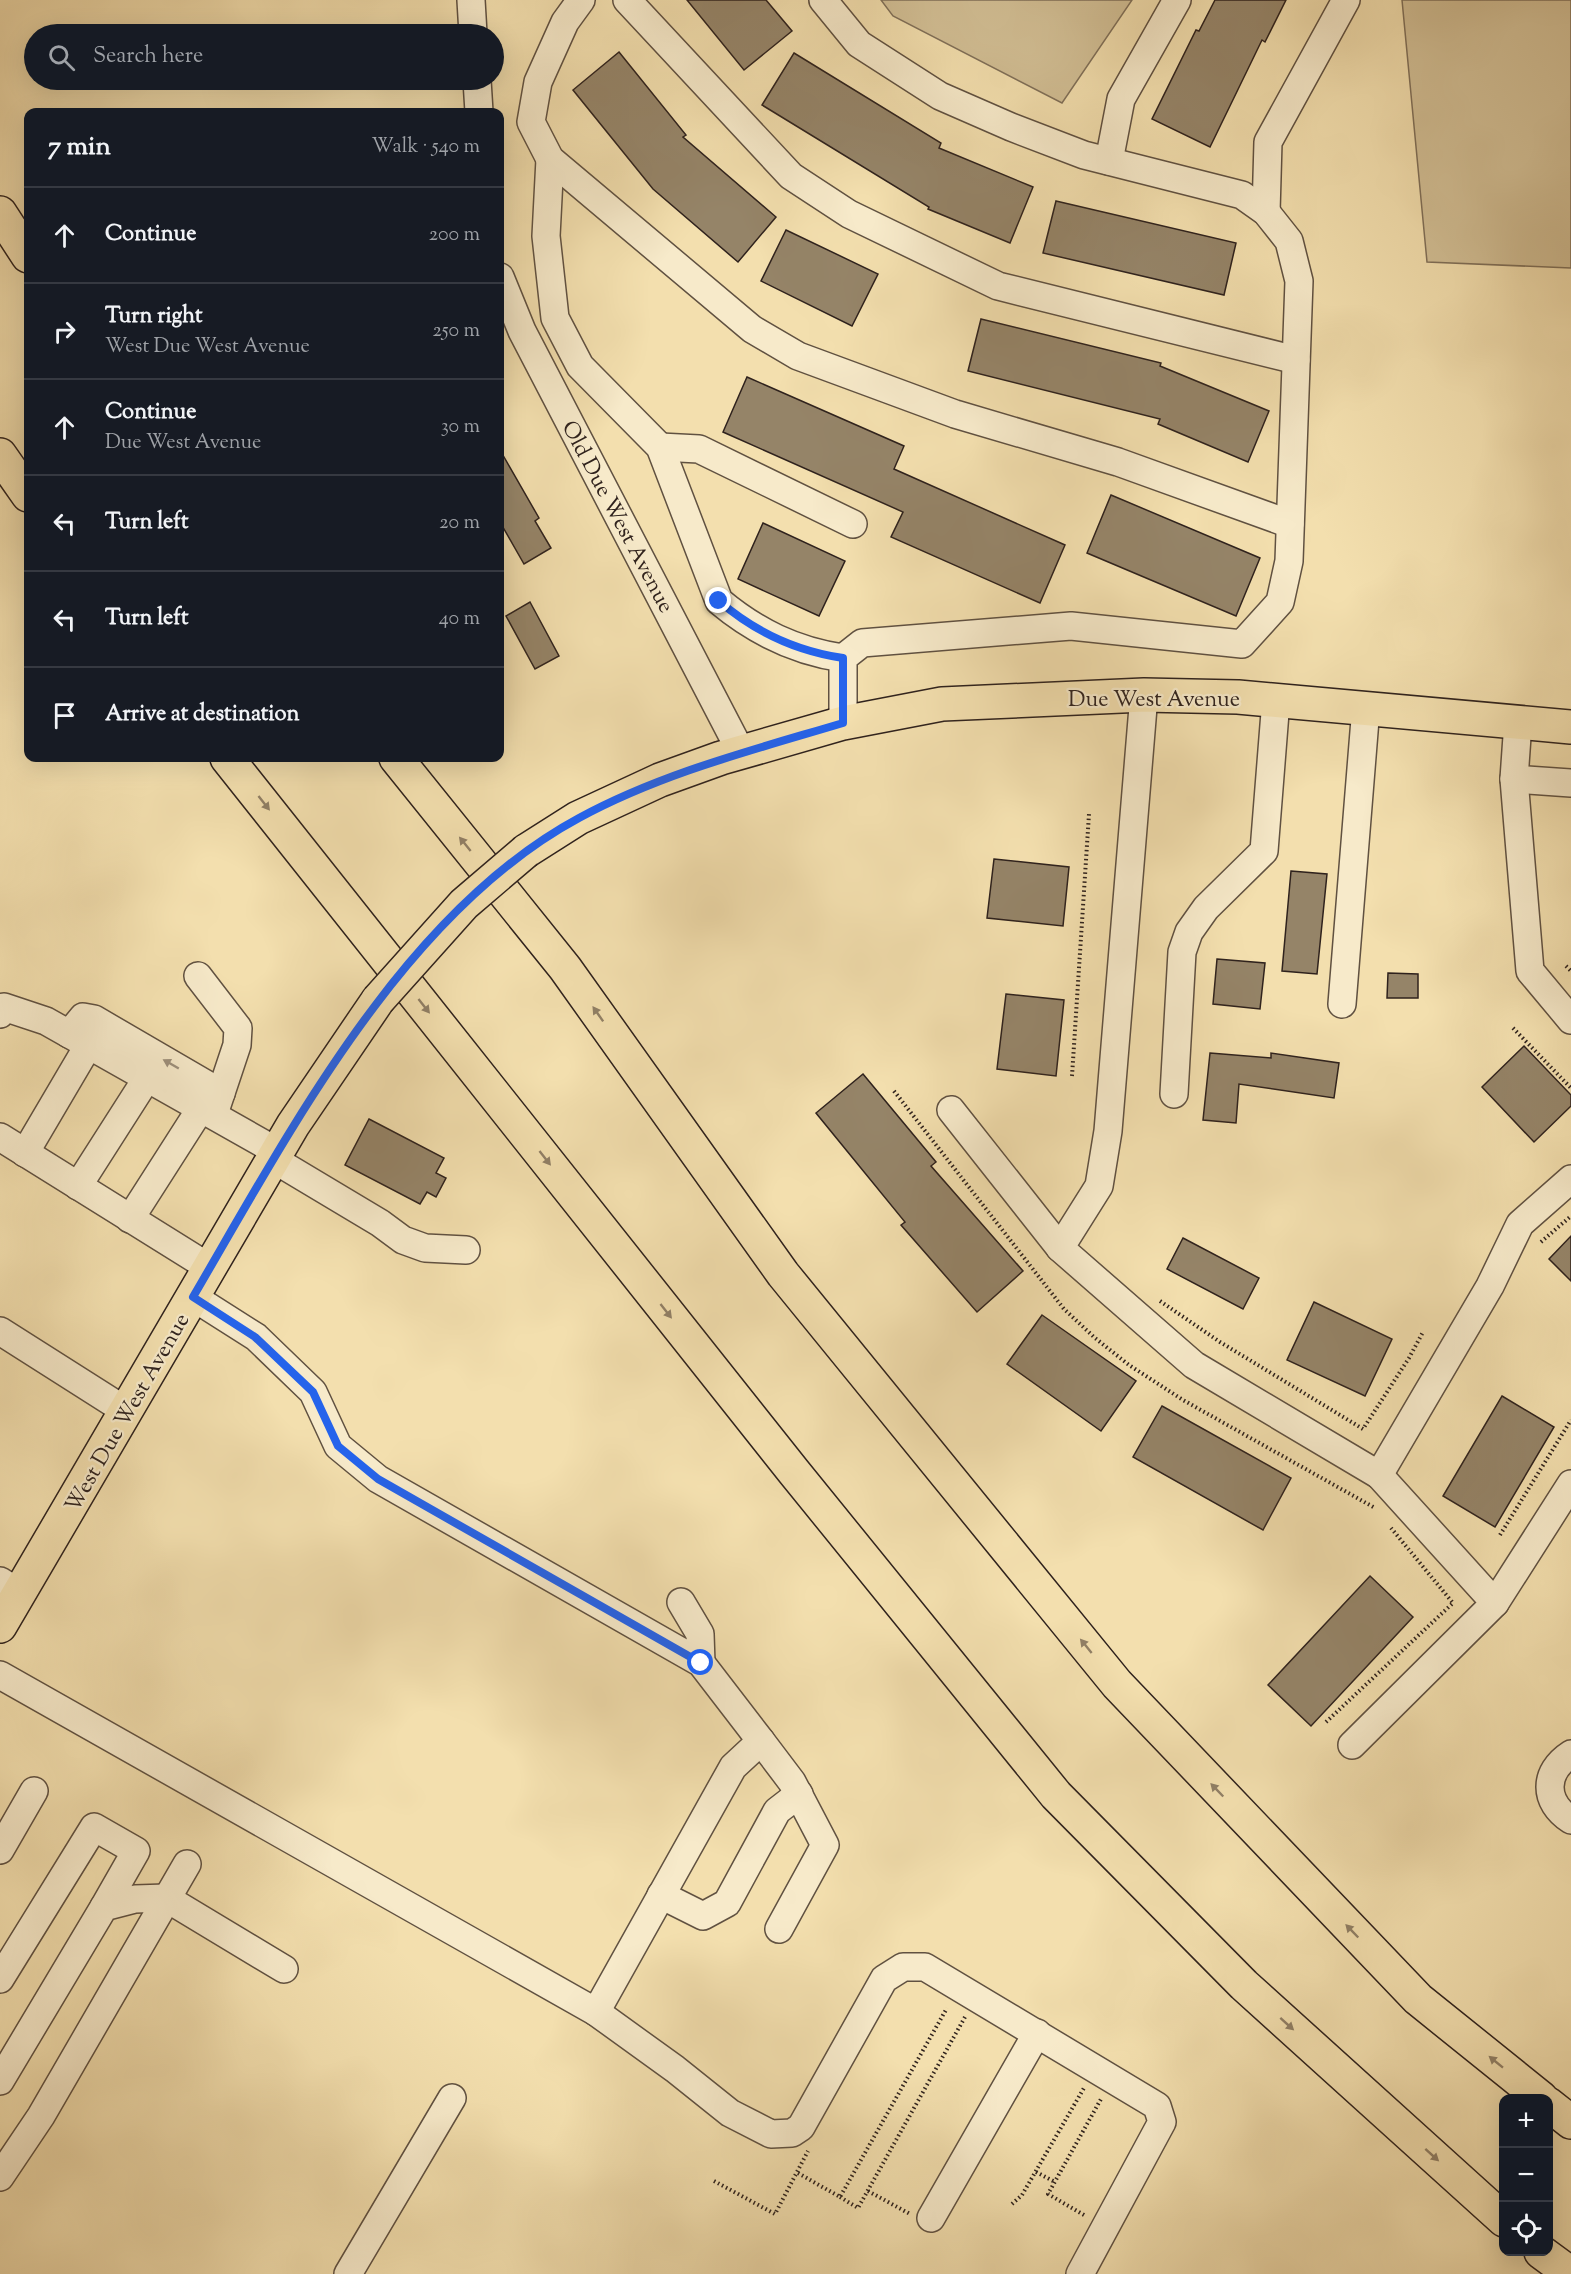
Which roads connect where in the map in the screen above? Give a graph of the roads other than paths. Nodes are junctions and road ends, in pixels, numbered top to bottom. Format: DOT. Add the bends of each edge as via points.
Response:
graph roads {
  1 [pos="471,0"];
  2 [pos="581,0"];
  3 [pos="627,0"];
  4 [pos="823,0"];
  5 [pos="1177,0"];
  6 [pos="1346,0"];
  7 [pos="472,24"];
  8 [pos="478,90"];
  9 [pos="479,108"];
  10 [pos="550,159"];
  11 [pos="1109,161"];
  12 [pos="1266,212"];
  13 [pos="0,213"];
  14 [pos="24,250"];
  15 [pos="504,298"];
  16 [pos="511,334"];
  17 [pos="1296,360"];
  18 [pos="660,447"];
  19 [pos="0,455"];
  20 [pos="24,489"];
  21 [pos="854,524"];
  22 [pos="1290,524"];
  23 [pos="843,658"];
  24 [pos="1144,695"];
  25 [pos="1276,700"];
  26 [pos="1366,707"];
  27 [pos="1518,722"];
  28 [pos="843,723"];
  29 [pos="1571,728"];
  30 [pos="742,754"];
  31 [pos="230,762"];
  32 [pos="399,762"];
  33 [pos="1514,779"];
  34 [pos="1571,783"];
  35 [pos="198,976"];
  36 [pos="1342,1004"];
  37 [pos="0,1014"];
  38 [pos="1571,1020"];
  39 [pos="79,1040"];
  40 [pos="147,1078"];
  41 [pos="1174,1094"];
  42 [pos="212,1106"];
  43 [pos="951,1110"];
  44 [pos="0,1137"];
  45 [pos="25,1153"];
  46 [pos="276,1156"];
  47 [pos="1571,1179"];
  48 [pos="78,1186"];
  49 [pos="130,1219"];
  50 [pos="1060,1248"];
  51 [pos="466,1250"];
  52 [pos="210,1268"];
  53 [pos="193,1297"];
  54 [pos="0,1331"];
  55 [pos="126,1411"];
  56 [pos="1379,1475"];
  57 [pos="1571,1484"];
  58 [pos="10,1587"];
  59 [pos="681,1602"];
  60 [pos="1495,1603"];
  61 [pos="0,1626"];
  62 [pos="701,1663"];
  63 [pos="0,1675"];
  64 [pos="761,1741"];
  65 [pos="1352,1744"];
  66 [pos="1571,1754"];
  67 [pos="34,1791"];
  68 [pos="799,1794"];
  69 [pos="1571,1820"];
  70 [pos="0,1850"];
  71 [pos="187,1864"];
  72 [pos="661,1895"];
  73 [pos="166,1898"];
  74 [pos="104,1907"];
  75 [pos="779,1929"];
  76 [pos="284,1969"];
  77 [pos="0,1979"];
  78 [pos="596,2012"];
  79 [pos="1036,2033"];
  80 [pos="0,2081"];
  81 [pos="1536,2094"];
  82 [pos="452,2098"];
  83 [pos="1553,2108"];
  84 [pos="1571,2122"];
  85 [pos="0,2177"];
  86 [pos="1499,2216"];
  87 [pos="923,2217"];
  88 [pos="1546,2256"];
  89 [pos="348,2274"];
  90 [pos="1080,2274"];
  91 [pos="1571,2274"];
  1 -- 7 [label="street"];
  2 -- 10 [label="street" via="565,22 538,82 531,122"];
  3 -- 17 [label="street" via="791,176 849,214 998,286"];
  4 -- 11 [label="street" via="859,44 940,96 1011,127"];
  5 -- 11 [label="street" via="1121,99"];
  6 -- 12 [label="street" via="1268,142"];
  8 -- 9 [label="street"];
  10 -- 18 [label="street" via="546,236 555,318 580,366"];
  10 -- 22 [label="street" via="752,329 798,356 955,414 1118,462"];
  11 -- 12 [label="street" via="1242,195"];
  12 -- 17 [label="street" via="1288,241 1299,281"];
  13 -- 14 [label="main road"];
  15 -- 16 [label="street, Old Due West Avenue"];
  16 -- 30 [label="street, Old Due West Avenue"];
  17 -- 22 [label="street"];
  18 -- 21 [label="street" via="699,450"];
  18 -- 23 [label="street" via="719,601 736,616 776,639 813,654"];
  19 -- 20 [label="main road"];
  22 -- 23 [label="street" via="1289,561 1280,602 1242,644 1071,626 862,644"];
  23 -- 28 [label="street"];
  24 -- 25 [label="main road, Due West Avenue"];
  24 -- 28 [label="main road, Due West Avenue" via="942,704"];
  24 -- 50 [label="street" via="1108,1131 1099,1186"];
  25 -- 26 [label="main road, Due West Avenue"];
  25 -- 41 [label="street" via="1264,851 1206,908 1189,932 1182,952"];
  26 -- 27 [label="main road, Due West Avenue"];
  26 -- 36 [label="street"];
  27 -- 29 [label="main road, Due West Avenue"];
  27 -- 33 [label="street"];
  28 -- 30 [label="main road, Due West Avenue"];
  30 -- 46 [label="main road, West Due West Avenue, bridge" via="649,784 578,818 526,851 464,904 378,1000"];
  31 -- 86 [label="main road, one-way" via="779,1454 1056,1795 1244,1985"];
  81 -- 32 [label="main road, one-way" via="1418,2000 1117,1684 783,1274 565,968"];
  33 -- 34 [label="street"];
  33 -- 38 [label="street" via="1530,971"];
  35 -- 42 [label="street" via="238,1028 237,1045"];
  37 -- 39 [label="street" via="4,1007 46,1021"];
  39 -- 40 [label="street"];
  42 -- 39 [label="street, one-way" via="94,1019 83,1017"];
  39 -- 45 [label="street"];
  40 -- 42 [label="street"];
  40 -- 48 [label="street"];
  42 -- 46 [label="street"];
  42 -- 49 [label="street"];
  43 -- 50 [label="street"];
  44 -- 45 [label="street"];
  45 -- 48 [label="street"];
  46 -- 51 [label="street" via="403,1240 425,1248"];
  46 -- 52 [label="main road, West Due West Avenue"];
  47 -- 56 [label="street" via="1520,1224 1490,1286"];
  48 -- 49 [label="street"];
  49 -- 52 [label="street"];
  50 -- 56 [label="street" via="1194,1365"];
  52 -- 53 [label="main road, West Due West Avenue"];
  53 -- 55 [label="main road, West Due West Avenue"];
  53 -- 62 [label="street" via="255,1337 313,1392 338,1446 378,1479"];
  54 -- 55 [label="street"];
  55 -- 58 [label="main road, West Due West Avenue"];
  56 -- 60 [label="street"];
  57 -- 60 [label="street"];
  58 -- 61 [label="main road, West Due West Avenue"];
  59 -- 62 [label="street" via="700,1634"];
  60 -- 65 [label="street"];
  62 -- 64 [label="street"];
  63 -- 78 [label="street"];
  64 -- 68 [label="street"];
  64 -- 72 [label="street" via="733,1767"];
  66 -- 69 [label="street" via="1559,1762 1550,1788 1552,1801"];
  67 -- 70 [label="street"];
  68 -- 72 [label="street" via="777,1811 727,1903 702,1916"];
  68 -- 75 [label="street" via="825,1845"];
  71 -- 73 [label="street"];
  72 -- 78 [label="street"];
  73 -- 74 [label="street" via="135,1899"];
  73 -- 76 [label="street"];
  73 -- 85 [label="street" via="41,2116"];
  74 -- 77 [label="street" via="136,1851 94,1827"];
  74 -- 80 [label="street"];
  78 -- 79 [label="street" via="730,2113 771,2134 792,2133 801,2127 884,1979 903,1967 925,1967"];
  79 -- 87 [label="street"];
  79 -- 90 [label="street" via="1157,2106 1162,2122"];
  82 -- 89 [label="street"];
  83 -- 84 [label="main road"];
  88 -- 91 [label="main road"];
}
